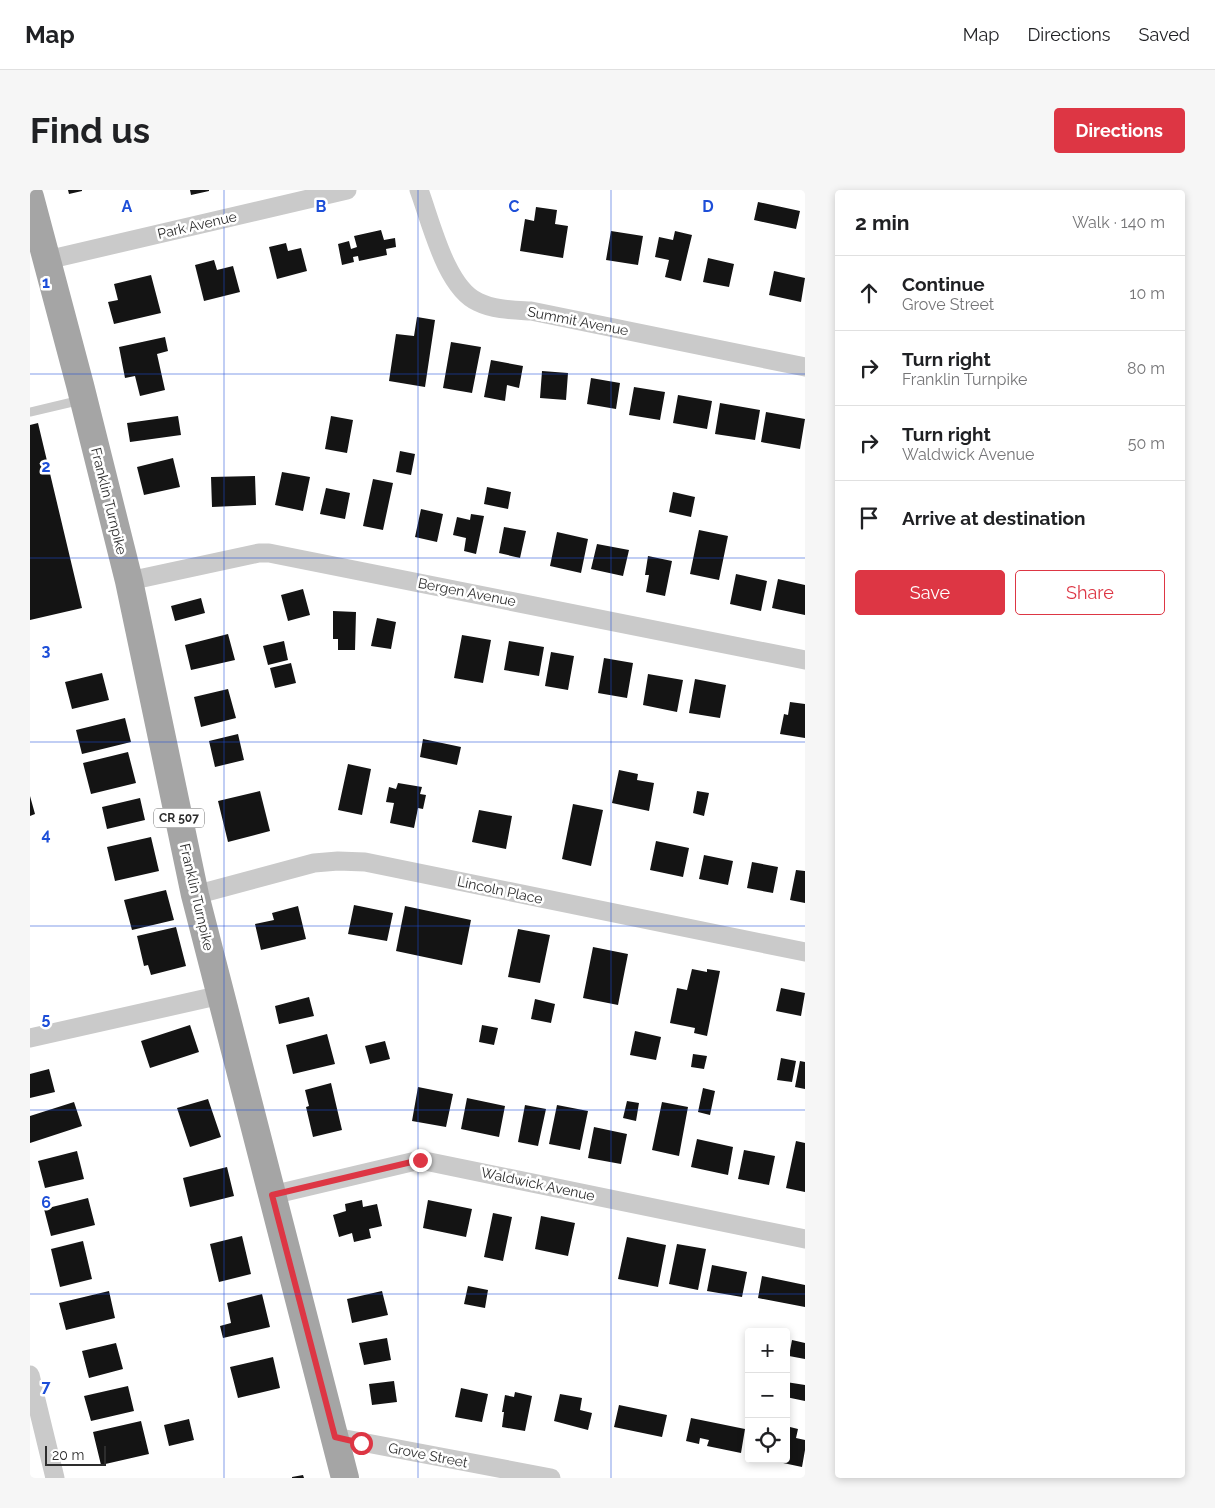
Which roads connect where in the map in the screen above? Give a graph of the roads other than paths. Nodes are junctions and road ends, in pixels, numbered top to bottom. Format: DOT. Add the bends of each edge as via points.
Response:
graph roads {
  1 [pos="347,190"];
  2 [pos="419,190"];
  3 [pos="30,197"];
  4 [pos="47,260"];
  5 [pos="805,367"];
  6 [pos="84,400"];
  7 [pos="30,412"];
  8 [pos="129,581"];
  9 [pos="805,660"];
  10 [pos="195,895"];
  11 [pos="805,952"];
  12 [pos="221,995"];
  13 [pos="30,1038"];
  14 [pos="272,1195"];
  15 [pos="805,1239"];
  16 [pos="30,1375"];
  17 [pos="335,1437"];
  18 [pos="55,1478"];
  19 [pos="345,1478"];
  20 [pos="551,1478"];
  1 -- 4 [label="street, Park Avenue"];
  2 -- 5 [label="street, Summit Avenue" via="449,272 462,291 478,302"];
  3 -- 4 [label="main road, Franklin Turnpike / CR 507"];
  4 -- 6 [label="main road, Franklin Turnpike / CR 507"];
  6 -- 7 [label="lane"];
  6 -- 8 [label="main road, Franklin Turnpike / CR 507"];
  8 -- 9 [label="street, Bergen Avenue" via="269,553"];
  8 -- 10 [label="main road, Franklin Turnpike / CR 507"];
  10 -- 11 [label="street, Lincoln Place" via="314,864 365,862"];
  10 -- 12 [label="main road, Franklin Turnpike / CR 507"];
  12 -- 13 [label="street"];
  12 -- 14 [label="main road, Franklin Turnpike / CR 507"];
  14 -- 15 [label="street, Waldwick Avenue" via="420,1160"];
  14 -- 17 [label="main road, Franklin Turnpike / CR 507"];
  16 -- 18 [label="street"];
  17 -- 19 [label="main road, Franklin Turnpike / CR 507"];
  17 -- 20 [label="street, Grove Street"];
}
